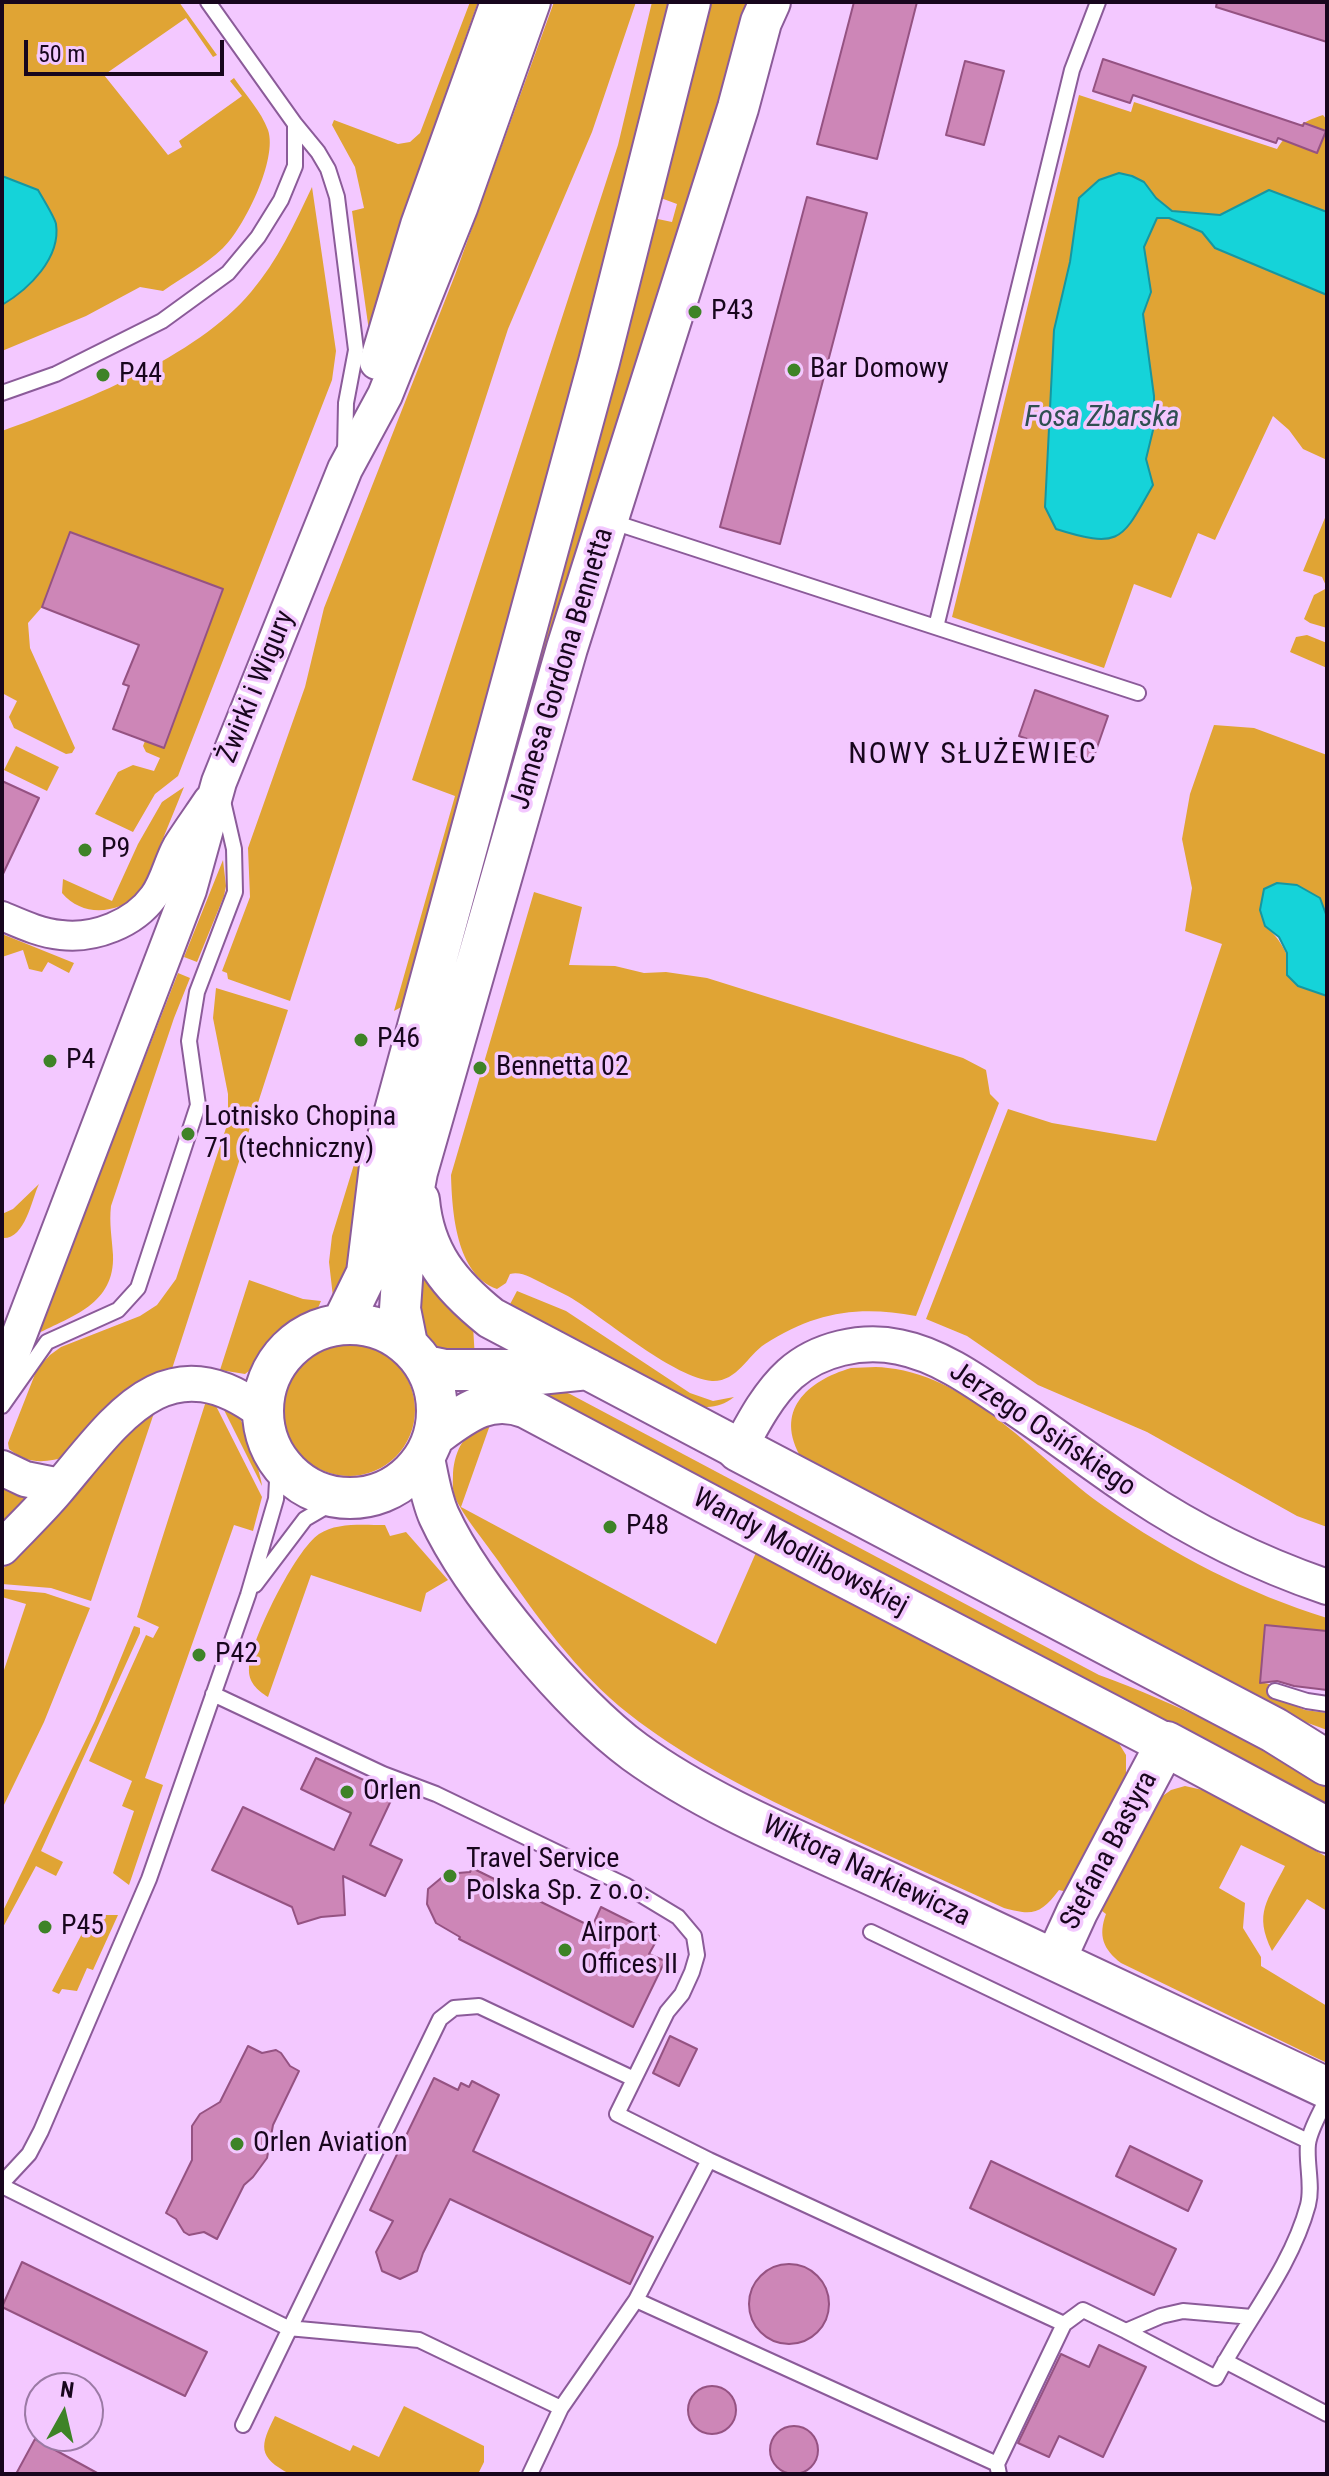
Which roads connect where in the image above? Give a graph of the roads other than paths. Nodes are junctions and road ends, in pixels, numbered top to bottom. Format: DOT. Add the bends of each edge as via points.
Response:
graph roads {
  1 [pos="208,2"];
  2 [pos="498,2"];
  3 [pos="533,2"];
  4 [pos="690,2"];
  5 [pos="770,2"];
  6 [pos="1098,2"];
  7 [pos="295,124"];
  8 [pos="2,393"];
  9 [pos="345,469"];
  10 [pos="607,520"];
  11 [pos="936,627"];
  12 [pos="1138,693"];
  13 [pos="219,782"];
  14 [pos="2,916"];
  15 [pos="417,1172"];
  16 [pos="342,1324"];
  17 [pos="416,1355"];
  18 [pos="588,1369"];
  19 [pos="2,1380"];
  20 [pos="2,1406"];
  21 [pos="262,1412"];
  22 [pos="429,1447"];
  23 [pos="739,1449"];
  24 [pos="273,1452"];
  25 [pos="2,1468"];
  26 [pos="60,1486"];
  27 [pos="355,1497"];
  28 [pos="2,1548"];
  29 [pos="469,1569"];
  30 [pos="1327,1587"];
  31 [pos="248,1595"];
  32 [pos="213,1694"];
  33 [pos="1327,1704"];
  34 [pos="1274,1711"];
  35 [pos="1166,1744"];
  36 [pos="1327,1748"];
  37 [pos="1327,1763"];
  38 [pos="1327,1830"];
  39 [pos="871,1932"];
  40 [pos="1056,1958"];
  41 [pos="634,2079"];
  42 [pos="1327,2088"];
  43 [pos="1327,2098"];
  44 [pos="1308,2141"];
  45 [pos="709,2160"];
  46 [pos="2,2185"];
  47 [pos="636,2300"];
  48 [pos="1252,2317"];
  49 [pos="1064,2324"];
  50 [pos="288,2328"];
  51 [pos="1126,2331"];
  52 [pos="1225,2361"];
  53 [pos="561,2408"];
  54 [pos="1327,2414"];
  55 [pos="243,2425"];
  56 [pos="998,2469"];
  57 [pos="530,2474"];
  1 -- 7 [label="lane"];
  2 -- 9 [label="street" via="418,225"];
  3 -- 9 [label="street, Żwirki i Wigury" via="460,208 385,395"];
  4 -- 16 [label="main road, Jamesa Gordona Bennetta" via="599,362 380,1166 367,1273"];
  5 -- 10 [label="main road, Jamesa Gordona Bennetta"];
  6 -- 11 [label="lane" via="1072,70"];
  7 -- 8 [label="lane" via="295,166 281,200 228,273 162,321 56,374"];
  7 -- 9 [label="lane" via="328,169 337,197 356,350 346,403"];
  9 -- 13 [label="street, Żwirki i Wigury"];
  10 -- 11 [label="lane"];
  10 -- 15 [label="main road, Jamesa Gordona Bennetta"];
  11 -- 12 [label="lane"];
  13 -- 14 [label="street" via="176,848 152,898 126,921 96,933 62,936"];
  13 -- 19 [label="street, Żwirki i Wigury" via="189,890"];
  13 -- 20 [label="lane" via="234,849 235,892 197,992 189,1041 198,1105 138,1288 118,1310 47,1342"];
  15 -- 17 [label="main road, Jamesa Gordona Bennetta" via="405,1236 400,1309"];
  15 -- 18 [label="main road" via="426,1238 442,1271 491,1318"];
  16 -- 17 [label="main road" via="387,1331"];
  16 -- 21 [label="main road" via="318,1329 286,1351 271,1373"];
  17 -- 18 [label="main road" via="445,1370 539,1374"];
  17 -- 22 [label="main road" via="437,1399"];
  18 -- 23 [label="main road"];
  21 -- 24 [label="main road"];
  21 -- 26 [label="street" via="222,1387 182,1384 148,1394 128,1408"];
  22 -- 27 [label="main road" via="398,1485"];
  22 -- 29 [label="main road, Wiktora Narkiewicza" via="440,1517"];
  22 -- 35 [label="main road, Wandy Modlibowskiej" via="482,1405 527,1408"];
  23 -- 30 [label="street, Jerzego Osińskiego" via="775,1391 804,1363 861,1345 899,1347 976,1381 1198,1531"];
  23 -- 34 [label="highway"];
  24 -- 27 [label="main road" via="303,1484"];
  24 -- 31 [label="lane" via="276,1499"];
  25 -- 26 [label="street"];
  26 -- 28 [label="street"];
  27 -- 29 [label="main road, Wiktora Narkiewicza" via="408,1514"];
  27 -- 31 [label="lane" via="305,1519"];
  29 -- 40 [label="main road, Wiktora Narkiewicza" via="581,1704 633,1751 741,1813"];
  31 -- 32 [label="lane"];
  32 -- 41 [label="lane" via="436,1794 625,1885 678,1917 694,1936 697,1955"];
  32 -- 46 [label="lane" via="149,1879 101,1994 41,2131"];
  33 -- 34 [label="lane" via="1307,1701"];
  34 -- 36 [label="highway"];
  34 -- 37 [label="highway"];
  35 -- 38 [label="highway"];
  35 -- 40 [label="main road, Stefana Bastyra"];
  39 -- 44 [label="lane"];
  40 -- 42 [label="main road, Wiktora Narkiewicza"];
  41 -- 45 [label="lane" via="617,2114"];
  41 -- 50 [label="lane" via="479,2006 454,2008 440,2019"];
  43 -- 44 [label="lane"];
  44 -- 48 [label="lane" via="1310,2201"];
  45 -- 47 [label="lane"];
  45 -- 49 [label="lane"];
  46 -- 50 [label="lane"];
  47 -- 53 [label="lane"];
  47 -- 56 [label="lane"];
  48 -- 51 [label="lane" via="1183,2311"];
  48 -- 52 [label="lane"];
  49 -- 51 [label="lane" via="1083,2310"];
  49 -- 56 [label="lane"];
  50 -- 53 [label="lane" via="419,2340"];
  50 -- 55 [label="lane"];
  51 -- 52 [label="lane" via="1216,2378"];
  52 -- 54 [label="lane"];
  53 -- 57 [label="lane"];
}
